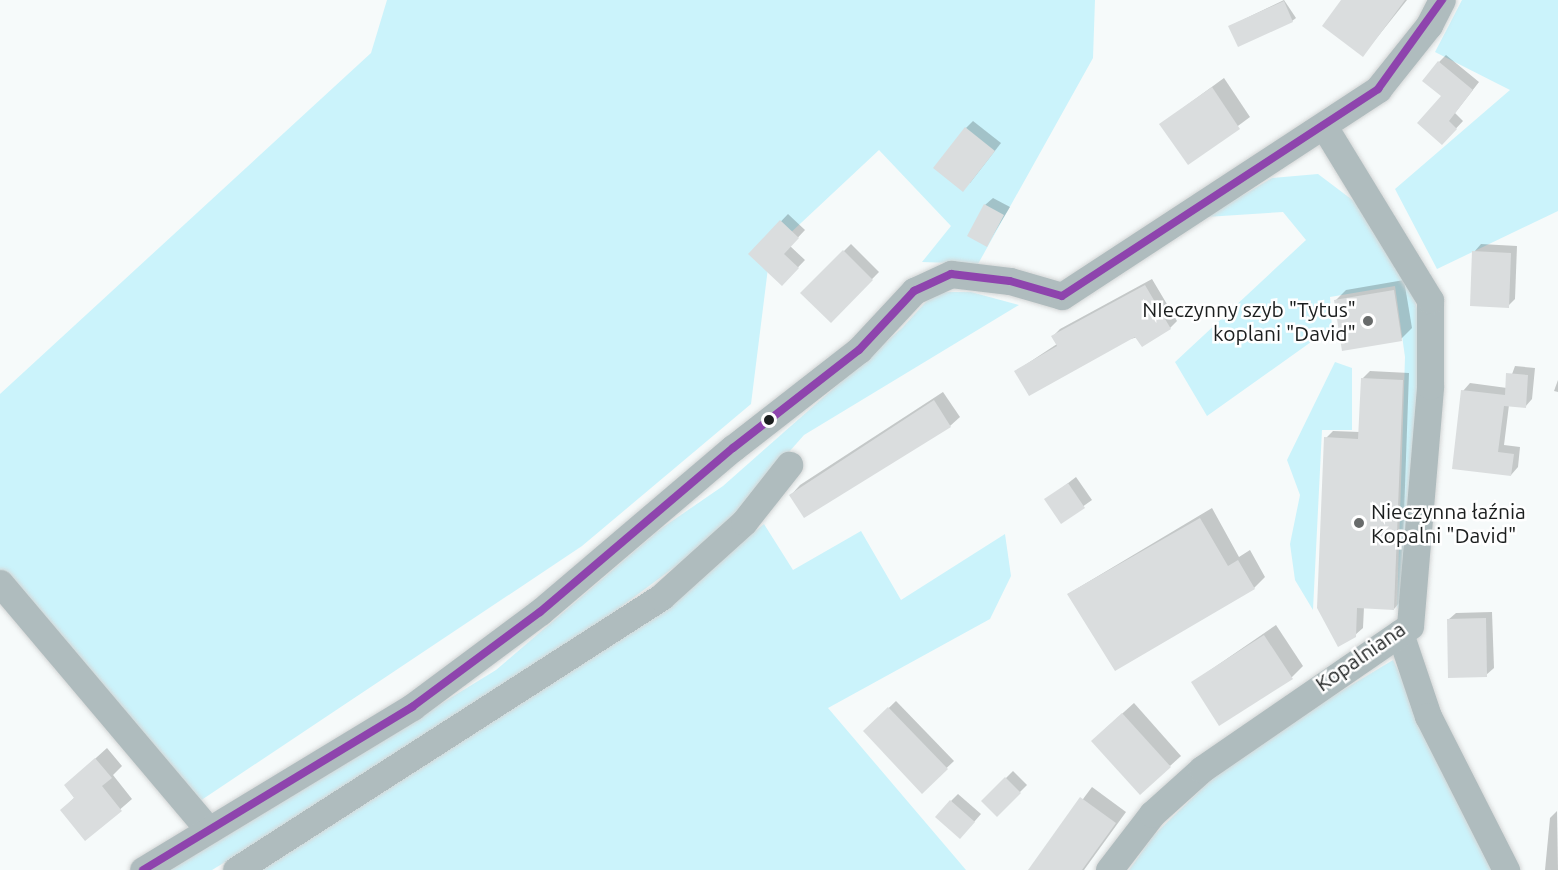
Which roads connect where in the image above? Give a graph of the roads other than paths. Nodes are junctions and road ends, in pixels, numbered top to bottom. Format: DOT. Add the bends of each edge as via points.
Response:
graph roads {
  1 [pos="1442,0"];
  2 [pos="1325,128"];
  3 [pos="789,465"];
  4 [pos="0,583"];
  5 [pos="1400,633"];
  6 [pos="206,827"];
  7 [pos="142,870"];
  8 [pos="236,870"];
  9 [pos="1108,870"];
  10 [pos="1506,870"];
  1 -- 2 [label="street" via="1430,24 1378,89"];
  2 -- 5 [label="street, Kopalniana" via="1430,300 1430,386 1410,626"];
  2 -- 6 [label="street" via="1062,296 1010,281 951,274 914,291 859,350 733,448 540,612 412,707"];
  3 -- 8 [label="street" via="744,522 661,597"];
  4 -- 6 [label="street"];
  5 -- 9 [label="street, Kopalniana" via="1202,769 1152,814"];
  5 -- 10 [label="street" via="1428,716"];
  6 -- 7 [label="street"];
}
